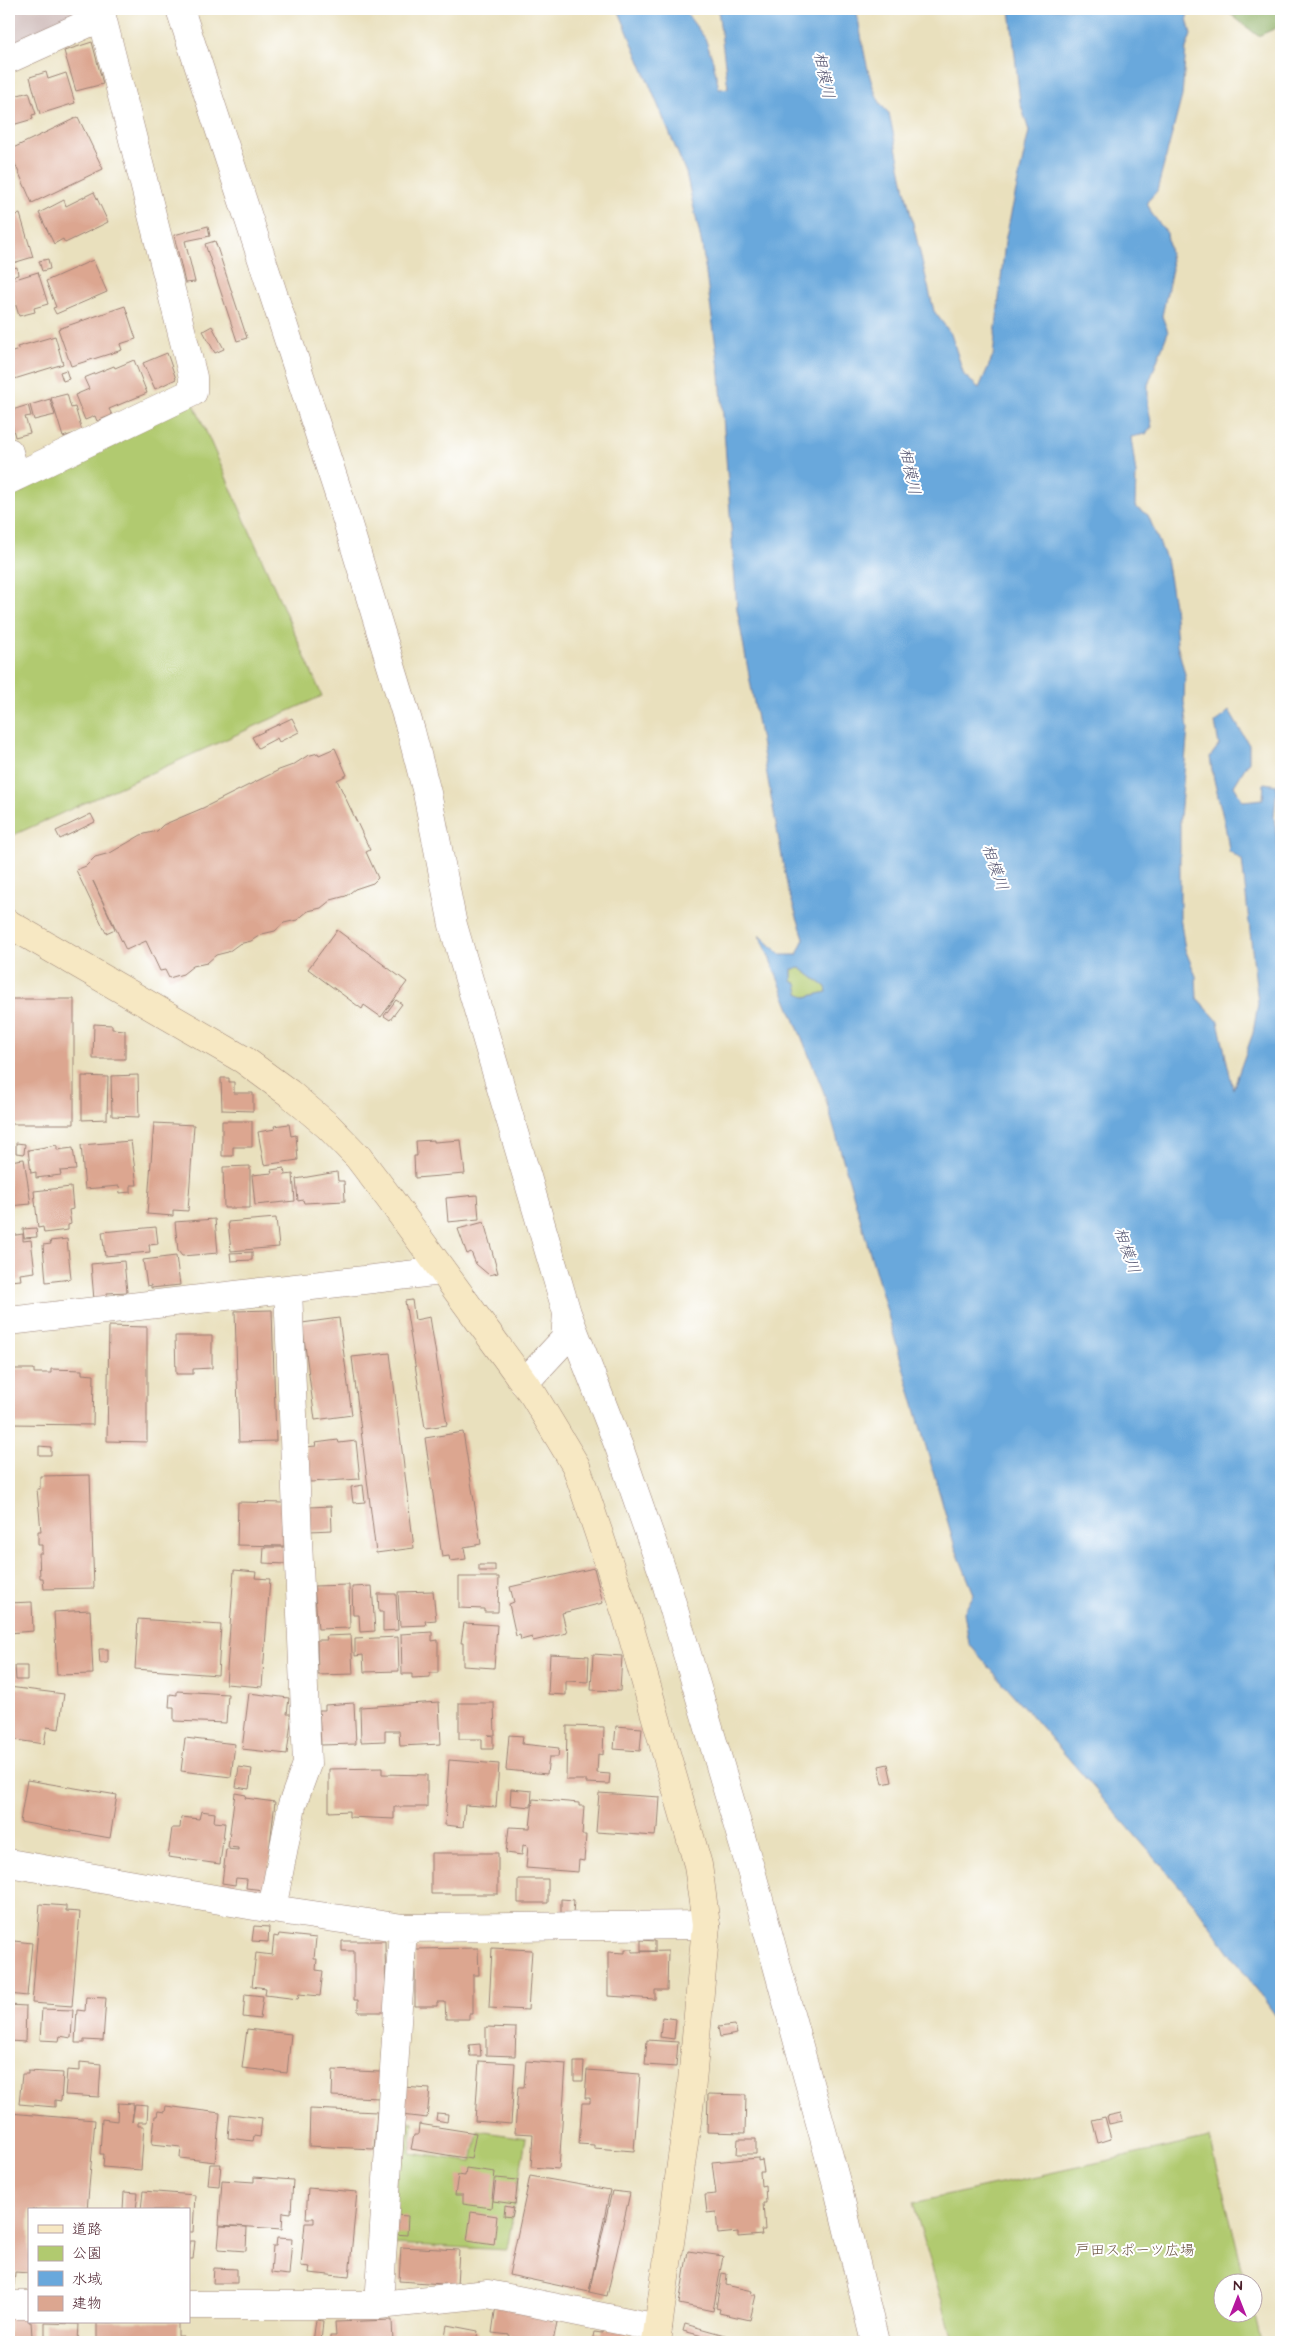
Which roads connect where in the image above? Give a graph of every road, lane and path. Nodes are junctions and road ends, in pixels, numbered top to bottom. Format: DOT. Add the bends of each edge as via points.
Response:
graph roads {
  1 [pos="180,9"];
  2 [pos="9,59"];
  3 [pos="11,470"];
  4 [pos="9,924"];
  5 [pos="442,1271"];
  6 [pos="288,1289"];
  7 [pos="567,1313"];
  8 [pos="9,1321"];
  9 [pos="524,1382"];
  10 [pos="9,1863"];
  11 [pos="272,1909"];
  12 [pos="706,1925"];
  13 [pos="403,1928"];
  14 [pos="9,2305"];
  15 [pos="28,2305"];
  16 [pos="190,2305"];
  17 [pos="379,2305"];
  18 [pos="657,2335"];
  19 [pos="875,2342"];
  1 -- 7 [label="street" via="411,731 427,793 453,926"];
  2 -- 3 [label="street" via="102,17 193,377 193,392"];
  4 -- 5 [label="street" via="244,1060 289,1092 358,1157"];
  5 -- 6 [label="street"];
  5 -- 9 [label="street"];
  6 -- 8 [label="street"];
  6 -- 11 [label="street" via="307,1764 292,1805"];
  7 -- 9 [label="street" via="565,1340"];
  7 -- 19 [label="street" via="664,1576 754,1884 838,2189"];
  9 -- 12 [label="street" via="576,1466 626,1614 698,1865"];
  10 -- 11 [label="street"];
  11 -- 13 [label="street"];
  12 -- 13 [label="street"];
  12 -- 18 [label="street" via="691,2093"];
  13 -- 17 [label="street"];
  14 -- 15 [label="street"];
  16 -- 17 [label="street"];
  17 -- 18 [label="street" via="488,2294"];
}
